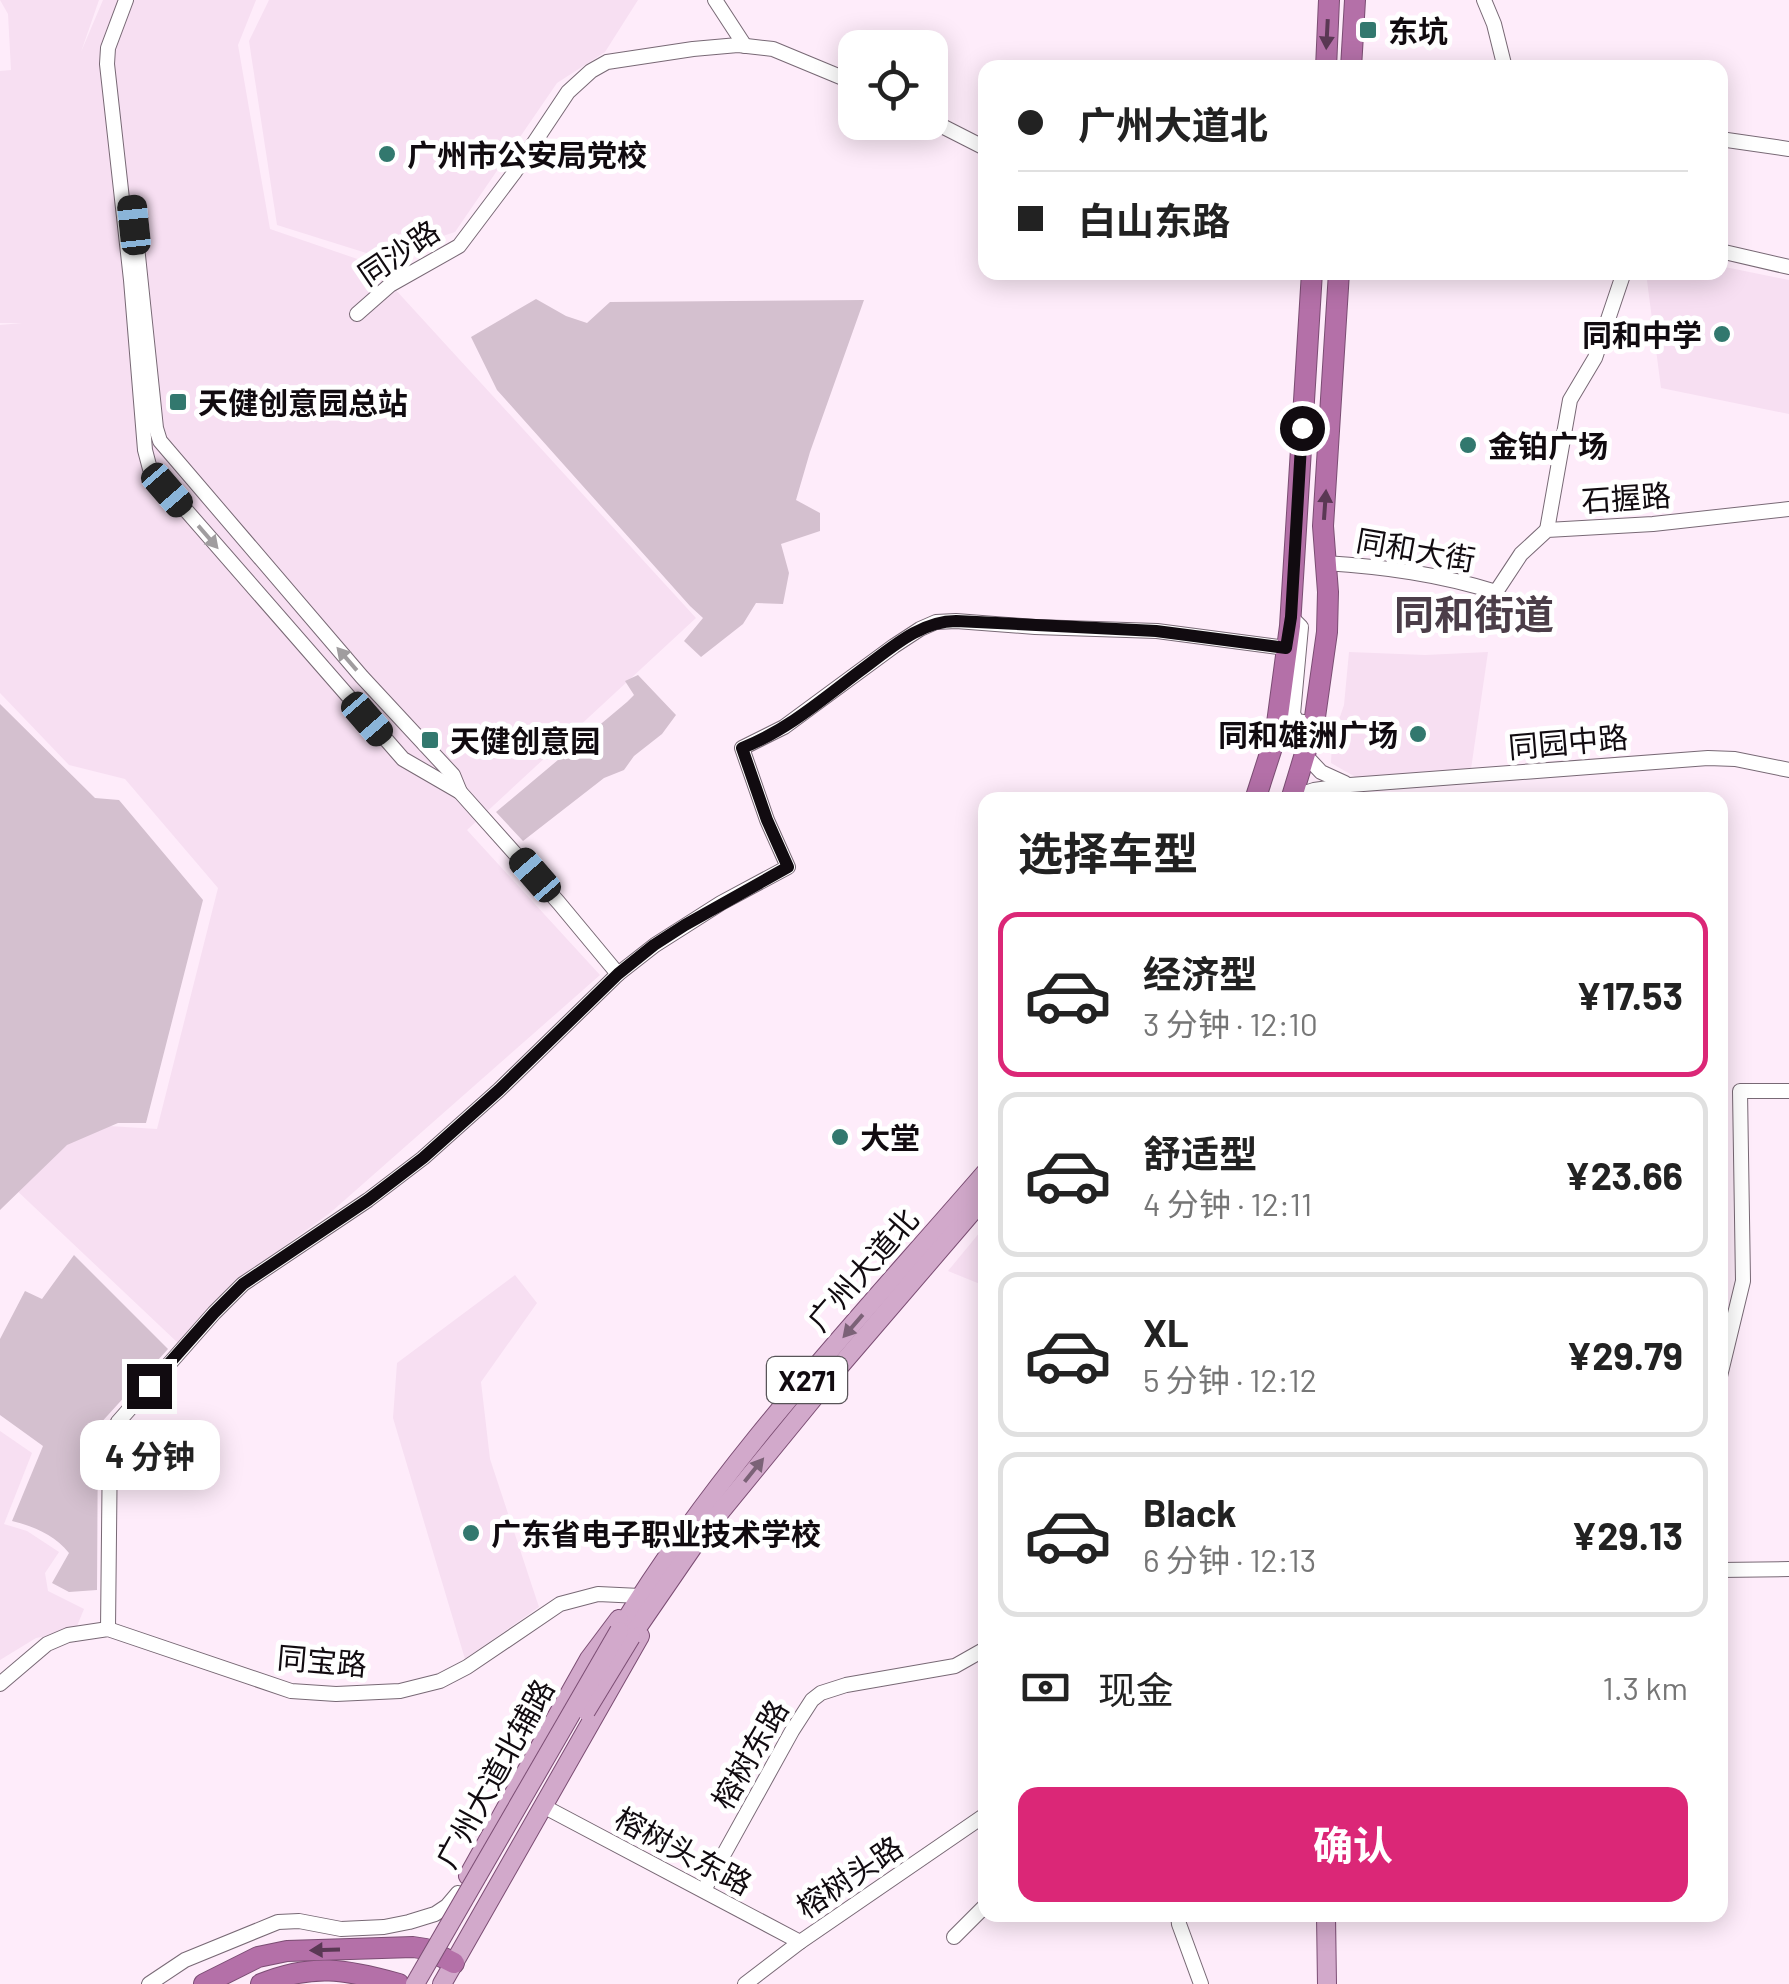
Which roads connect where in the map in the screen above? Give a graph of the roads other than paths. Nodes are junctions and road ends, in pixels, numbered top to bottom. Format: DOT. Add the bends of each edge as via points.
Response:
graph roads {
  1 [pos="126,0"];
  2 [pos="136,0"];
  3 [pos="715,0"];
  4 [pos="1329,0"];
  5 [pos="1355,0"];
  6 [pos="1484,0"];
  7 [pos="745,46"];
  8 [pos="1326,60"];
  9 [pos="1351,60"];
  10 [pos="1503,60"];
  11 [pos="838,76"];
  12 [pos="948,129"];
  13 [pos="1728,140"];
  14 [pos="978,144"];
  15 [pos="1789,148"];
  16 [pos="1728,254"];
  17 [pos="1789,267"];
  18 [pos="1312,280"];
  19 [pos="1338,280"];
  20 [pos="1621,280"];
  21 [pos="357,314"];
  22 [pos="1789,509"];
  23 [pos="1547,530"];
  24 [pos="1326,562"];
  25 [pos="1496,592"];
  26 [pos="1291,617"];
  27 [pos="1286,648"];
  28 [pos="1314,724"];
  29 [pos="1306,756"];
  30 [pos="1789,770"];
  31 [pos="1350,785"];
  32 [pos="460,792"];
  33 [pos="1258,792"];
  34 [pos="1293,792"];
  35 [pos="1309,792"];
  36 [pos="618,974"];
  37 [pos="1789,1091"];
  38 [pos="978,1181"];
  39 [pos="978,1205"];
  40 [pos="1728,1343"];
  41 [pos="1789,1569"];
  42 [pos="1728,1570"];
  43 [pos="646,1600"];
  44 [pos="108,1629"];
  45 [pos="625,1634"];
  46 [pos="978,1653"];
  47 [pos="0,1684"];
  48 [pos="543,1806"];
  49 [pos="978,1820"];
  50 [pos="704,1890"];
  51 [pos="458,1893"];
  52 [pos="484,1908"];
  53 [pos="978,1913"];
  54 [pos="1179,1922"];
  55 [pos="1315,1922"];
  56 [pos="1326,1922"];
  57 [pos="954,1936"];
  58 [pos="800,1942"];
  59 [pos="382,1948"];
  60 [pos="426,1948"];
  61 [pos="454,1962"];
  62 [pos="376,1978"];
  63 [pos="150,1984"];
  64 [pos="204,1984"];
  65 [pos="261,1984"];
  66 [pos="402,1984"];
  67 [pos="415,1984"];
  68 [pos="428,1984"];
  69 [pos="442,1984"];
  70 [pos="745,1984"];
  71 [pos="1200,1984"];
  72 [pos="1316,1984"];
  73 [pos="1327,1984"];
  1 -- 32 [label="street, one-way" via="107,64 150,470 403,758"];
  32 -- 2 [label="street, one-way" via="454,776 160,441 116,70"];
  3 -- 7 [label="street"];
  4 -- 8 [label="highway, one-way"];
  5 -- 9 [label="highway"];
  6 -- 10 [label="street"];
  7 -- 11 [label="street, 同沙路"];
  7 -- 21 [label="street, 同沙路" via="693,48 590,71 568,92 459,246 390,285"];
  12 -- 14 [label="street"];
  13 -- 15 [label="street"];
  16 -- 17 [label="street"];
  18 -- 26 [label="highway"];
  24 -- 19 [label="highway, one-way"];
  20 -- 23 [label="street" via="1595,358 1570,400"];
  22 -- 23 [label="street, 石握路"];
  23 -- 25 [label="street, 石握路"];
  24 -- 25 [label="street, 同和大街" via="1406,569"];
  24 -- 28 [label="highway" via="1326,632"];
  26 -- 27 [label="highway"];
  26 -- 28 [label="street" via="1301,627 1293,714"];
  27 -- 33 [label="highway" via="1275,738"];
  27 -- 36 [label="street" via="1156,631 956,621 920,629 784,727 742,748 788,867 685,925"];
  28 -- 29 [label="highway"];
  29 -- 31 [label="street" via="1321,772"];
  29 -- 34 [label="highway"];
  30 -- 31 [label="street, 同园中路" via="1708,758"];
  31 -- 35 [label="street, 同园中路"];
  32 -- 36 [label="street"];
  36 -- 44 [label="street" via="423,1158 231,1295 118,1422 110,1440"];
  37 -- 40 [label="street" via="1740,1091 1743,1281"];
  38 -- 43 [label="main road, 广州大道北 / X271, one-way" via="744,1456 678,1540"];
  43 -- 39 [label="main road, 广州大道北 / X271, one-way"];
  41 -- 42 [label="street"];
  43 -- 44 [label="street, 同宝路" via="598,1594 560,1604 451,1675 381,1693 291,1691"];
  43 -- 45 [label="main road"];
  43 -- 48 [label="main road, 广州大道北辅路 / X271" via="642,1631"];
  43 -- 51 [label="main road, 广州大道北辅路 / X271" via="619,1619 589,1660"];
  44 -- 47 [label="street" via="47,1644"];
  45 -- 67 [label="main road, bridge"];
  45 -- 68 [label="main road, bridge"];
  46 -- 50 [label="street, 榕树东路" via="955,1666 830,1688 812,1700"];
  48 -- 50 [label="street, 榕树头东路"];
  48 -- 52 [label="main road, 广州大道北辅路 / X271"];
  49 -- 58 [label="street, 榕树头路"];
  50 -- 58 [label="street, 榕树头东路"];
  51 -- 52 [label="main road"];
  51 -- 60 [label="main road, 广州大道北辅路 / X271"];
  51 -- 63 [label="street" via="435,1914 384,1927 278,1922 186,1960"];
  52 -- 61 [label="main road, 广州大道北辅路 / X271"];
  53 -- 57 [label="street"];
  54 -- 71 [label="street"];
  55 -- 72 [label="main road"];
  56 -- 73 [label="main road"];
  58 -- 70 [label="street, 榕树头路"];
  59 -- 60 [label="highway"];
  59 -- 62 [label="highway" via="386,1968"];
  59 -- 64 [label="highway, one-way" via="258,1957"];
  60 -- 61 [label="highway"];
  60 -- 66 [label="main road, 广州大道北辅路 / X271"];
  61 -- 69 [label="main road, 广州大道北辅路 / X271"];
  62 -- 65 [label="highway" via="326,1969"];
  62 -- 66 [label="highway"];
}
